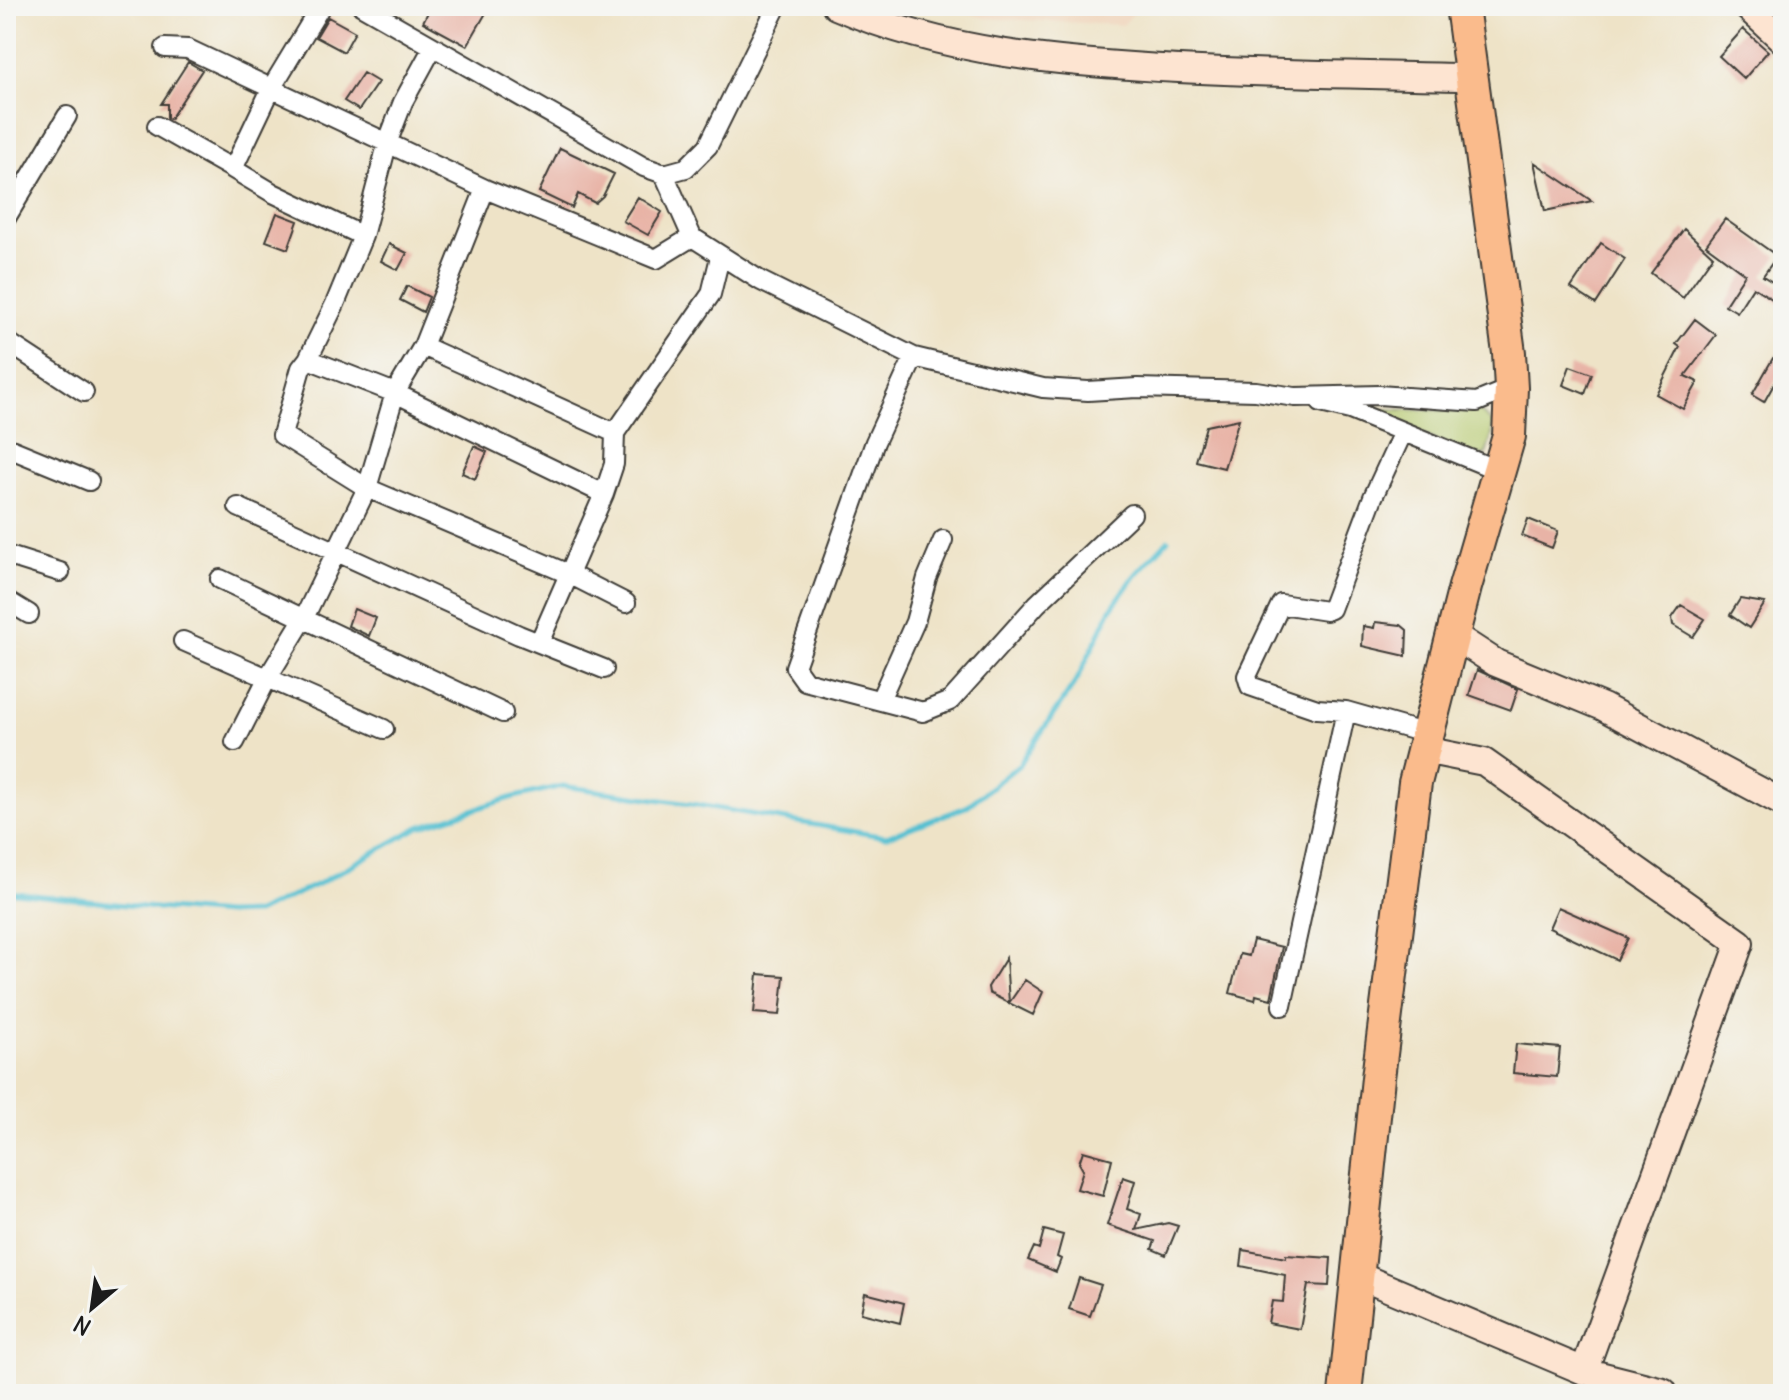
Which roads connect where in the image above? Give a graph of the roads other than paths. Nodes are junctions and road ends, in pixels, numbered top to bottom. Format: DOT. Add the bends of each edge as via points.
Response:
graph roads {
  1 [pos="321,6"];
  2 [pos="362,6"];
  3 [pos="777,6"];
  4 [pos="836,6"];
  5 [pos="1462,6"];
  6 [pos="1746,6"];
  7 [pos="1783,40"];
  8 [pos="433,47"];
  9 [pos="165,48"];
  10 [pos="1470,77"];
  11 [pos="272,87"];
  12 [pos="67,116"];
  13 [pos="157,126"];
  14 [pos="388,141"];
  15 [pos="233,169"];
  16 [pos="664,174"];
  17 [pos="485,189"];
  18 [pos="6,218"];
  19 [pos="363,236"];
  20 [pos="692,237"];
  21 [pos="720,257"];
  22 [pos="6,341"];
  23 [pos="423,346"];
  24 [pos="914,357"];
  25 [pos="308,359"];
  26 [pos="1511,388"];
  27 [pos="84,392"];
  28 [pos="395,393"];
  29 [pos="1295,397"];
  30 [pos="1403,432"];
  31 [pos="615,433"];
  32 [pos="6,447"];
  33 [pos="1497,470"];
  34 [pos="89,481"];
  35 [pos="367,488"];
  36 [pos="604,494"];
  37 [pos="238,507"];
  38 [pos="1132,514"];
  39 [pos="943,540"];
  40 [pos="336,551"];
  41 [pos="6,555"];
  42 [pos="60,572"];
  43 [pos="571,575"];
  44 [pos="220,579"];
  45 [pos="6,600"];
  46 [pos="626,603"];
  47 [pos="29,614"];
  48 [pos="304,618"];
  49 [pos="1453,635"];
  50 [pos="183,641"];
  51 [pos="539,643"];
  52 [pos="604,669"];
  53 [pos="268,677"];
  54 [pos="880,700"];
  55 [pos="1346,711"];
  56 [pos="503,713"];
  57 [pos="384,729"];
  58 [pos="235,742"];
  59 [pos="1426,742"];
  60 [pos="1783,803"];
  61 [pos="1282,1006"];
  62 [pos="1357,1275"];
  63 [pos="1584,1371"];
  64 [pos="1345,1394"];
  65 [pos="1663,1394"];
  1 -- 11 [label="street"];
  2 -- 8 [label="street"];
  3 -- 16 [label="street" via="708,146 686,168"];
  4 -- 10 [label="street" via="944,43 1086,64"];
  5 -- 10 [label="highway"];
  6 -- 7 [label="street"];
  8 -- 14 [label="street"];
  8 -- 16 [label="street"];
  9 -- 11 [label="street" via="188,49"];
  10 -- 26 [label="highway"];
  11 -- 14 [label="street"];
  11 -- 15 [label="street"];
  12 -- 18 [label="street"];
  13 -- 15 [label="street"];
  14 -- 17 [label="street"];
  14 -- 19 [label="street"];
  15 -- 19 [label="street"];
  16 -- 20 [label="street"];
  17 -- 20 [label="street" via="656,259"];
  17 -- 23 [label="street"];
  19 -- 25 [label="street"];
  20 -- 21 [label="street"];
  21 -- 24 [label="street"];
  21 -- 31 [label="street" via="711,294"];
  22 -- 27 [label="street"];
  23 -- 28 [label="street"];
  23 -- 31 [label="street"];
  24 -- 29 [label="street" via="1043,388 1256,391"];
  24 -- 54 [label="street" via="875,442 795,667 805,681"];
  25 -- 28 [label="street"];
  25 -- 35 [label="street" via="282,435"];
  26 -- 29 [label="street" via="1477,402 1379,395"];
  26 -- 33 [label="highway" via="1509,436"];
  28 -- 35 [label="street"];
  28 -- 36 [label="street"];
  29 -- 30 [label="street" via="1350,410"];
  30 -- 33 [label="street"];
  30 -- 55 [label="street" via="1331,609 1281,604 1247,676 1250,686 1317,709"];
  31 -- 36 [label="street" via="614,464"];
  32 -- 34 [label="street"];
  33 -- 49 [label="highway"];
  35 -- 40 [label="street"];
  35 -- 43 [label="street"];
  36 -- 43 [label="street"];
  37 -- 40 [label="street"];
  38 -- 54 [label="street" via="1037,604 950,701 923,712"];
  39 -- 54 [label="street"];
  40 -- 48 [label="street"];
  40 -- 51 [label="street"];
  41 -- 42 [label="street"];
  43 -- 46 [label="street"];
  43 -- 51 [label="street"];
  44 -- 48 [label="street"];
  45 -- 47 [label="street"];
  48 -- 53 [label="street"];
  48 -- 56 [label="street"];
  49 -- 59 [label="highway"];
  49 -- 60 [label="street" via="1496,663 1603,707"];
  50 -- 53 [label="street"];
  51 -- 52 [label="street"];
  53 -- 57 [label="street"];
  53 -- 58 [label="street"];
  55 -- 59 [label="street"];
  55 -- 61 [label="street"];
  59 -- 62 [label="highway" via="1415,783"];
  59 -- 63 [label="street" via="1484,762 1740,943"];
  62 -- 63 [label="street"];
  62 -- 64 [label="highway"];
  63 -- 65 [label="street"];
}
